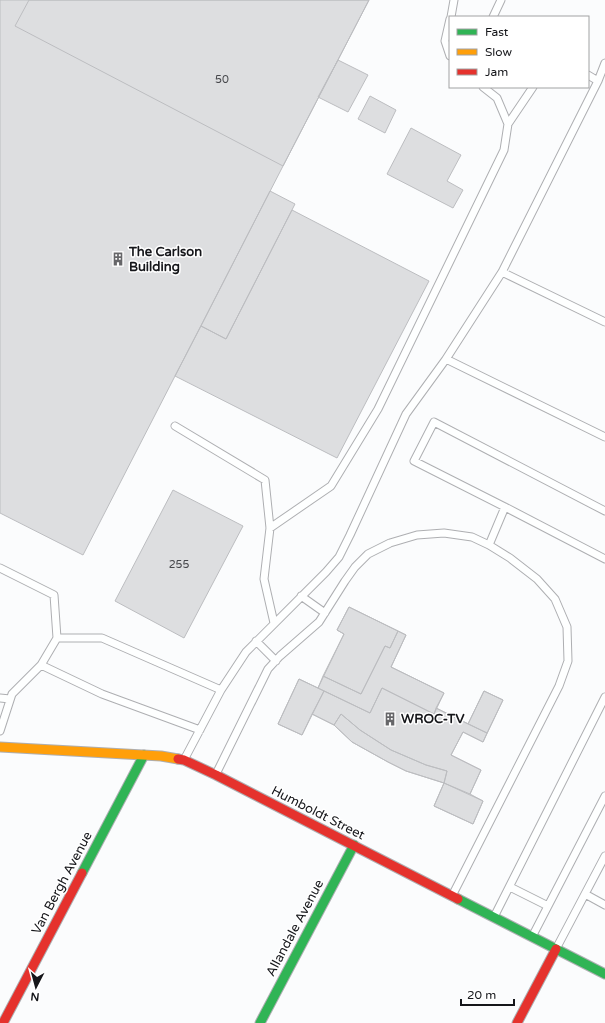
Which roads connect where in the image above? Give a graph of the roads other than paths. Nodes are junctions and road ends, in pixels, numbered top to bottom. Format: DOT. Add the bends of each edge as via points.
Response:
graph roads {
  1 [pos="454,0"];
  2 [pos="501,0"];
  3 [pos="450,16"];
  4 [pos="493,16"];
  5 [pos="449,23"];
  6 [pos="449,53"];
  7 [pos="605,62"];
  8 [pos="589,76"];
  9 [pos="598,81"];
  10 [pos="484,88"];
  11 [pos="532,88"];
  12 [pos="508,124"];
  13 [pos="502,272"];
  14 [pos="605,322"];
  15 [pos="446,359"];
  16 [pos="175,426"];
  17 [pos="605,437"];
  18 [pos="505,507"];
  19 [pos="605,511"];
  20 [pos="270,528"];
  21 [pos="489,545"];
  22 [pos="605,559"];
  23 [pos="0,568"];
  24 [pos="301,596"];
  25 [pos="325,613"];
  26 [pos="274,623"];
  27 [pos="58,638"];
  28 [pos="256,641"];
  29 [pos="276,661"];
  30 [pos="41,665"];
  31 [pos="221,690"];
  32 [pos="605,697"];
  33 [pos="0,698"];
  34 [pos="10,699"];
  35 [pos="200,730"];
  36 [pos="0,731"];
  37 [pos="0,747"];
  38 [pos="144,755"];
  39 [pos="184,760"];
  40 [pos="216,775"];
  41 [pos="605,796"];
  42 [pos="354,846"];
  43 [pos="605,856"];
  44 [pos="510,887"];
  45 [pos="585,894"];
  46 [pos="452,896"];
  47 [pos="605,905"];
  48 [pos="548,906"];
  49 [pos="494,917"];
  50 [pos="532,936"];
  51 [pos="556,949"];
  52 [pos="605,974"];
  53 [pos="3,1023"];
  54 [pos="260,1023"];
  55 [pos="517,1023"];
  1 -- 3 [label="lane"];
  2 -- 4 [label="lane"];
  5 -- 6 [label="lane" via="445,41"];
  7 -- 9 [label="lane"];
  8 -- 9 [label="lane"];
  9 -- 13 [label="lane"];
  10 -- 12 [label="lane" via="497,98"];
  11 -- 12 [label="lane"];
  12 -- 20 [label="lane" via="504,150 378,409 330,486"];
  13 -- 14 [label="lane"];
  13 -- 15 [label="lane"];
  15 -- 17 [label="lane"];
  15 -- 24 [label="lane" via="406,414 338,557"];
  16 -- 20 [label="lane" via="265,480"];
  18 -- 19 [label="lane" via="414,462 434,422"];
  18 -- 21 [label="lane"];
  18 -- 22 [label="lane"];
  20 -- 26 [label="lane" via="264,579"];
  21 -- 25 [label="lane" via="472,537 444,533 417,535 390,543 368,554 355,567"];
  21 -- 46 [label="lane" via="538,579 555,599 567,627 568,661 559,686"];
  23 -- 27 [label="lane" via="54,595"];
  24 -- 25 [label="lane"];
  24 -- 26 [label="lane"];
  25 -- 29 [label="lane" via="320,622"];
  26 -- 28 [label="lane"];
  27 -- 30 [label="lane"];
  27 -- 31 [label="lane" via="102,638"];
  28 -- 29 [label="lane"];
  28 -- 31 [label="lane"];
  29 -- 40 [label="lane" via="268,669"];
  30 -- 34 [label="lane"];
  30 -- 35 [label="lane" via="102,694"];
  31 -- 35 [label="lane"];
  32 -- 44 [label="lane"];
  33 -- 34 [label="lane"];
  34 -- 36 [label="lane"];
  35 -- 39 [label="lane"];
  37 -- 38 [label="street, Humboldt Street"];
  38 -- 39 [label="street, Humboldt Street"];
  38 -- 53 [label="street, Van Bergh Avenue"];
  39 -- 40 [label="street, Humboldt Street"];
  40 -- 42 [label="street, Humboldt Street"];
  41 -- 48 [label="lane"];
  42 -- 46 [label="street, Humboldt Street"];
  42 -- 54 [label="street, Allandale Avenue"];
  43 -- 45 [label="lane"];
  44 -- 48 [label="lane"];
  44 -- 49 [label="lane"];
  45 -- 47 [label="lane"];
  45 -- 51 [label="lane"];
  46 -- 49 [label="street, Humboldt Street"];
  48 -- 50 [label="lane"];
  49 -- 50 [label="street, Humboldt Street"];
  50 -- 51 [label="street, Humboldt Street"];
  51 -- 52 [label="street, Humboldt Street"];
  51 -- 55 [label="street"];
}
